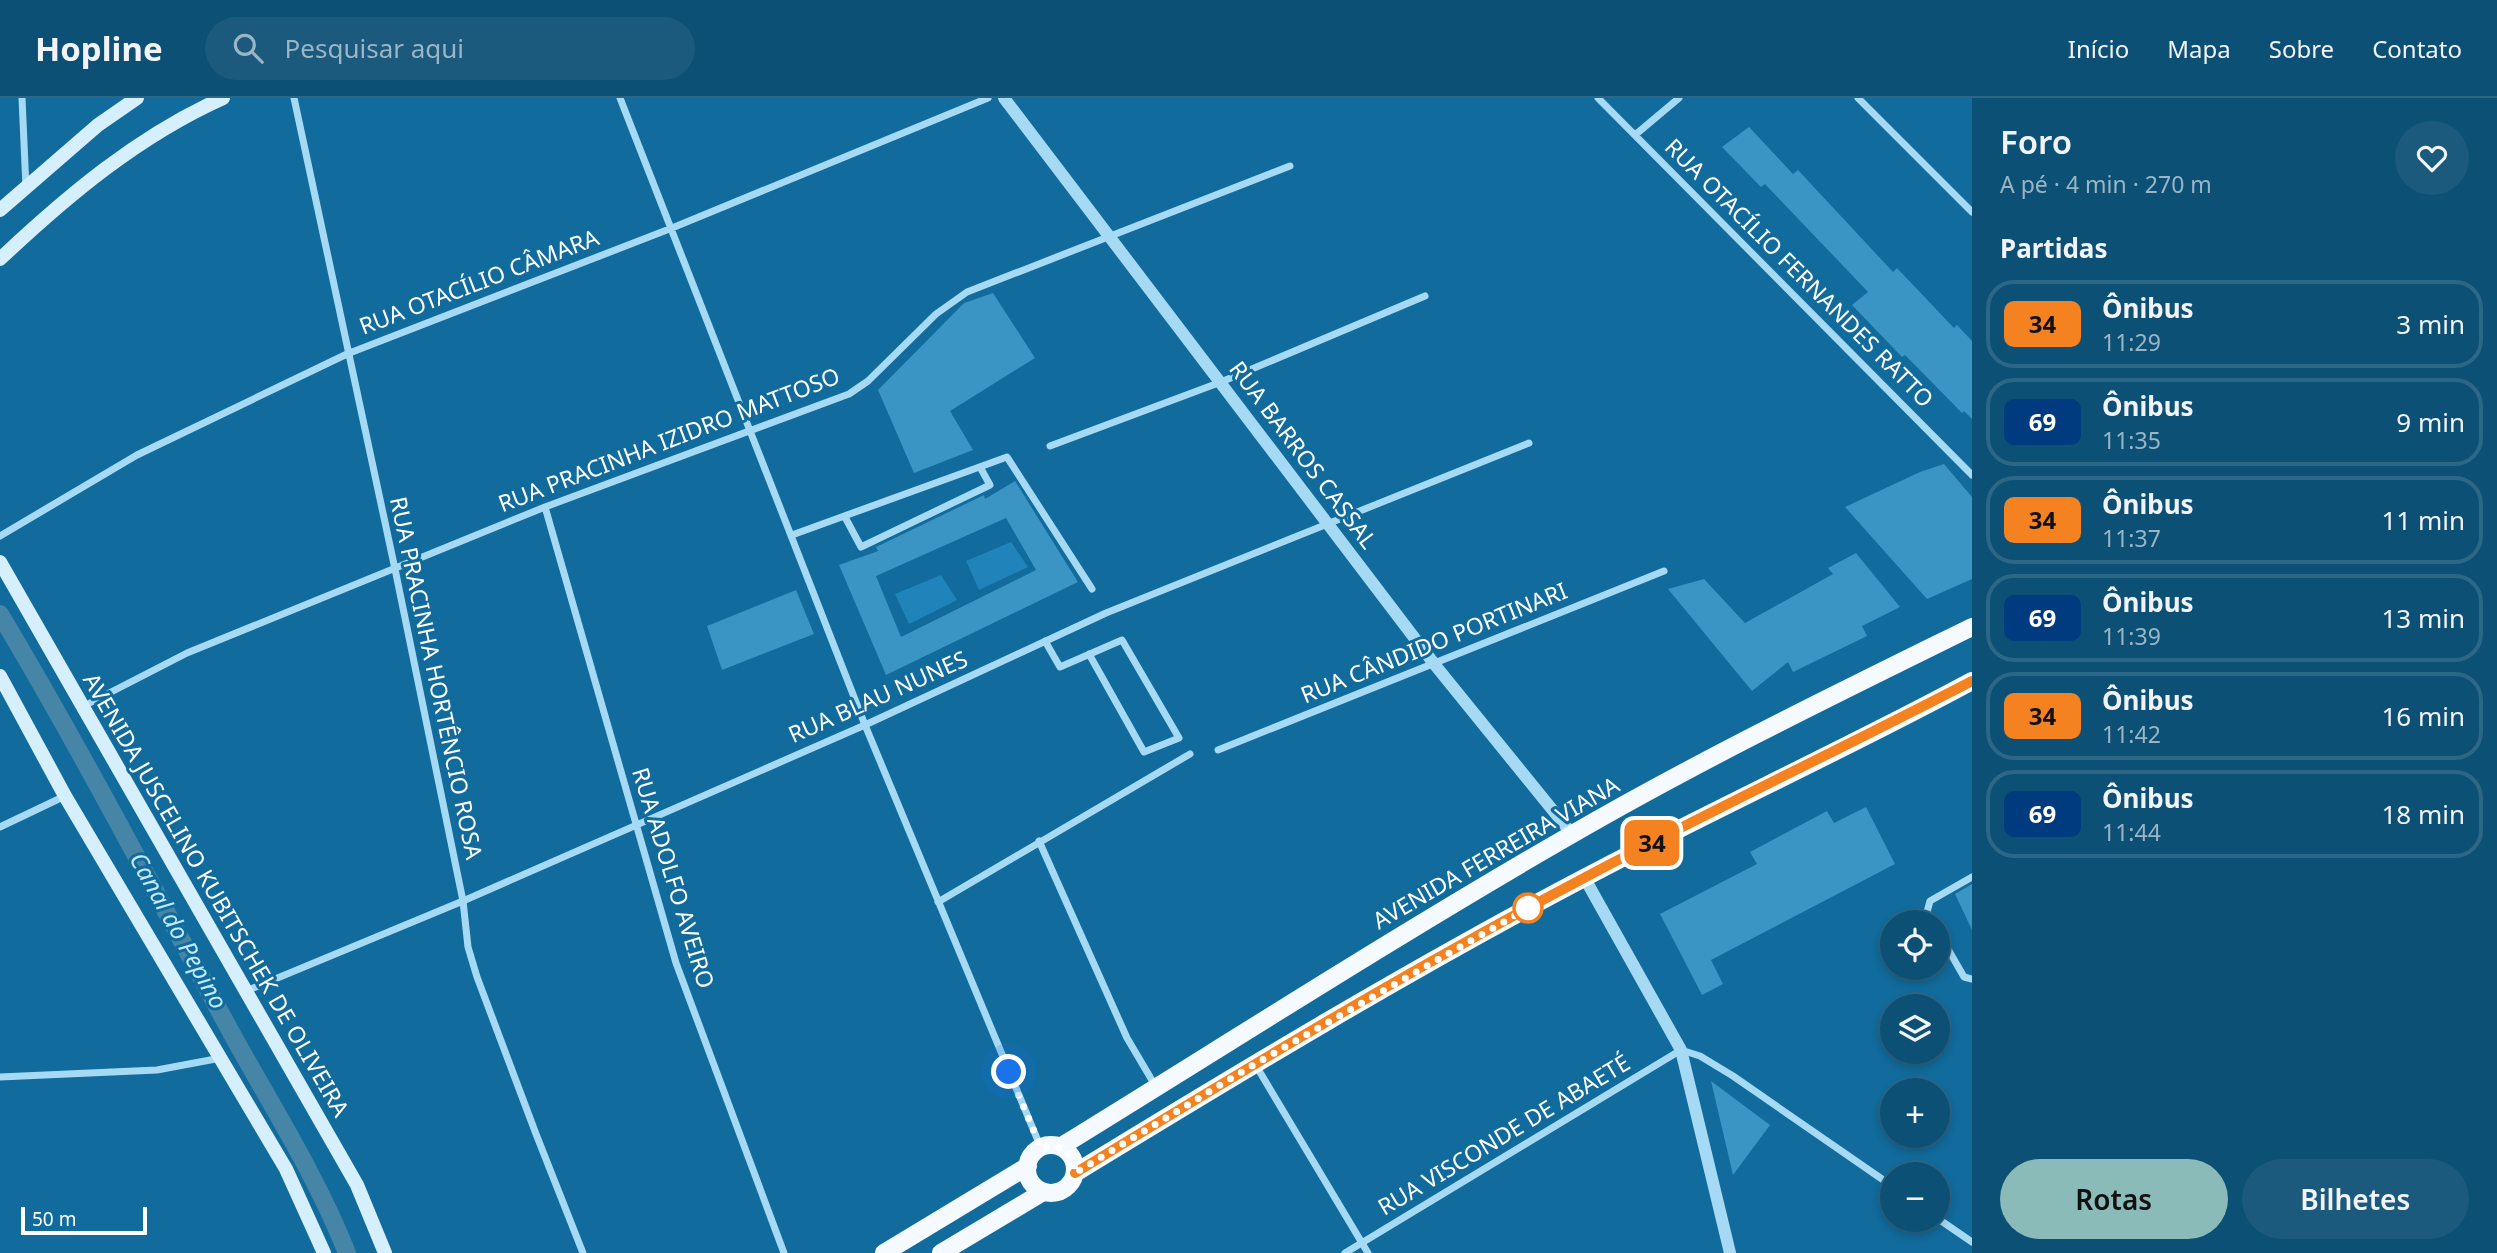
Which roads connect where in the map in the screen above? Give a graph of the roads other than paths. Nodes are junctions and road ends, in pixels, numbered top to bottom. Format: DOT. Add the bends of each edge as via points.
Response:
graph roads {
  1 [pos="22,98"];
  2 [pos="137,98"];
  3 [pos="223,98"];
  4 [pos="294,98"];
  5 [pos="620,98"];
  6 [pos="988,98"];
  7 [pos="1004,98"];
  8 [pos="1598,98"];
  9 [pos="1679,98"];
  10 [pos="1858,98"];
  11 [pos="1635,135"];
  12 [pos="1290,166"];
  13 [pos="26,188"];
  14 [pos="0,210"];
  15 [pos="1972,212"];
  16 [pos="672,228"];
  17 [pos="1112,237"];
  18 [pos="0,259"];
  19 [pos="1425,296"];
  20 [pos="347,354"];
  21 [pos="1222,382"];
  22 [pos="752,431"];
  23 [pos="1528,443"];
  24 [pos="1050,446"];
  25 [pos="980,467"];
  26 [pos="1972,475"];
  27 [pos="545,507"];
  28 [pos="845,517"];
  29 [pos="1328,524"];
  30 [pos="792,535"];
  31 [pos="0,536"];
  32 [pos="0,562"];
  33 [pos="395,569"];
  34 [pos="1664,572"];
  35 [pos="1092,589"];
  36 [pos="1972,627"];
  37 [pos="1045,641"];
  38 [pos="1089,654"];
  39 [pos="1435,664"];
  40 [pos="0,676"];
  41 [pos="1971,686"];
  42 [pos="81,707"];
  43 [pos="865,725"];
  44 [pos="1218,750"];
  45 [pos="1190,754"];
  46 [pos="65,796"];
  47 [pos="635,826"];
  48 [pos="0,827"];
  49 [pos="1572,834"];
  50 [pos="1039,841"];
  51 [pos="1584,877"];
  52 [pos="1972,877"];
  53 [pos="463,901"];
  54 [pos="938,902"];
  55 [pos="1928,910"];
  56 [pos="1950,952"];
  57 [pos="1972,979"];
  58 [pos="246,991"];
  59 [pos="1681,1050"];
  60 [pos="221,1058"];
  61 [pos="1255,1064"];
  62 [pos="0,1077"];
  63 [pos="1156,1088"];
  64 [pos="1060,1147"];
  65 [pos="1041,1148"];
  66 [pos="1028,1166"];
  67 [pos="1075,1173"];
  68 [pos="1880,1178"];
  69 [pos="1043,1192"];
  70 [pos="1950,1227"];
  71 [pos="1972,1242"];
  72 [pos="1362,1243"];
  73 [pos="951,1250"];
  74 [pos="324,1253"];
  75 [pos="385,1253"];
  76 [pos="583,1253"];
  77 [pos="784,1253"];
  78 [pos="884,1253"];
  79 [pos="1345,1253"];
  80 [pos="1368,1253"];
  81 [pos="1730,1253"];
  1 -- 13 [label="street"];
  2 -- 13 [label="main road" via="98,125"];
  3 -- 18 [label="main road" via="134,146"];
  4 -- 20 [label="street, RUA PRACINHA HORTÊNCIO ROSA"];
  5 -- 16 [label="street"];
  6 -- 16 [label="street, RUA OTACÍLIO CÂMARA"];
  7 -- 17 [label="street, RUA BARROS CASSAL"];
  8 -- 11 [label="street, RUA OTACÍLIO FERNANDES RATTO"];
  9 -- 11 [label="street"];
  10 -- 15 [label="street"];
  11 -- 26 [label="street, RUA OTACÍLIO FERNANDES RATTO"];
  12 -- 17 [label="street, RUA PRACINHA IZIDRO MATTOSO"];
  13 -- 14 [label="main road"];
  16 -- 20 [label="street, RUA OTACÍLIO CÂMARA"];
  16 -- 22 [label="street"];
  17 -- 21 [label="street, RUA BARROS CASSAL"];
  17 -- 22 [label="street, RUA PRACINHA IZIDRO MATTOSO" via="967,292 936,314 868,382 849,394"];
  19 -- 21 [label="street"];
  20 -- 31 [label="street, RUA OTACÍLIO CÂMARA" via="137,455"];
  20 -- 33 [label="street, RUA PRACINHA HORTÊNCIO ROSA"];
  21 -- 24 [label="street"];
  21 -- 29 [label="street, RUA BARROS CASSAL"];
  22 -- 27 [label="street, RUA PRACINHA IZIDRO MATTOSO"];
  22 -- 30 [label="street"];
  23 -- 29 [label="street, RUA BLAU NUNES"];
  25 -- 28 [label="street"];
  25 -- 28 [label="street" via="990,485 861,547"];
  25 -- 35 [label="street" via="1007,457"];
  27 -- 33 [label="street, RUA PRACINHA IZIDRO MATTOSO"];
  27 -- 47 [label="street, RUA ADOLFO AVEIRO"];
  28 -- 30 [label="street"];
  29 -- 37 [label="street, RUA BLAU NUNES"];
  29 -- 39 [label="street, RUA BARROS CASSAL"];
  30 -- 43 [label="street"];
  32 -- 42 [label="main road, AVENIDA JUSCELINO KUBITSCHEK DE OLIVEIRA"];
  33 -- 42 [label="street, RUA PRACINHA IZIDRO MATTOSO" via="187,653"];
  33 -- 53 [label="street, RUA PRACINHA HORTÊNCIO ROSA"];
  34 -- 39 [label="street, RUA CÂNDIDO PORTINARI"];
  36 -- 49 [label="main road, AVENIDA FERREIRA VIANA" via="1793,715"];
  37 -- 38 [label="street" via="1059,667"];
  37 -- 43 [label="street, RUA BLAU NUNES"];
  38 -- 38 [label="street" via="1122,640 1179,737 1144,752"];
  39 -- 44 [label="street, RUA CÂNDIDO PORTINARI"];
  39 -- 49 [label="street, RUA BARROS CASSAL"];
  40 -- 46 [label="main road"];
  41 -- 51 [label="main road"];
  42 -- 58 [label="main road, AVENIDA JUSCELINO KUBITSCHEK DE OLIVEIRA"];
  43 -- 47 [label="street, RUA BLAU NUNES"];
  43 -- 54 [label="street"];
  45 -- 50 [label="street"];
  46 -- 48 [label="street"];
  46 -- 60 [label="main road"];
  47 -- 53 [label="street, RUA BLAU NUNES"];
  47 -- 77 [label="street, RUA ADOLFO AVEIRO" via="676,963"];
  49 -- 63 [label="main road, AVENIDA FERREIRA VIANA"];
  50 -- 54 [label="street"];
  50 -- 63 [label="street" via="1127,1038"];
  51 -- 59 [label="street"];
  51 -- 61 [label="main road"];
  52 -- 55 [label="street" via="1930,901"];
  53 -- 58 [label="street, RUA BLAU NUNES"];
  53 -- 76 [label="street, RUA PRACINHA HORTÊNCIO ROSA" via="477,977"];
  54 -- 65 [label="street"];
  56 -- 57 [label="street" via="1964,976"];
  58 -- 75 [label="main road, AVENIDA JUSCELINO KUBITSCHEK DE OLIVEIRA" via="357,1185"];
  59 -- 68 [label="street" via="1734,1076"];
  59 -- 72 [label="street, RUA VISCONDE DE ABAETÉ"];
  59 -- 81 [label="street"];
  60 -- 62 [label="street" via="157,1070"];
  60 -- 74 [label="main road" via="286,1169"];
  61 -- 67 [label="main road"];
  61 -- 72 [label="street"];
  63 -- 64 [label="main road, AVENIDA FERREIRA VIANA"];
  64 -- 65 [label="main road"];
  64 -- 67 [label="main road" via="1070,1155"];
  65 -- 66 [label="main road"];
  66 -- 69 [label="main road" via="1029,1178"];
  66 -- 78 [label="main road"];
  67 -- 69 [label="main road" via="1063,1190"];
  69 -- 73 [label="main road"];
  70 -- 71 [label="street"];
  72 -- 79 [label="street, RUA VISCONDE DE ABAETÉ"];
  72 -- 80 [label="street"];
}
